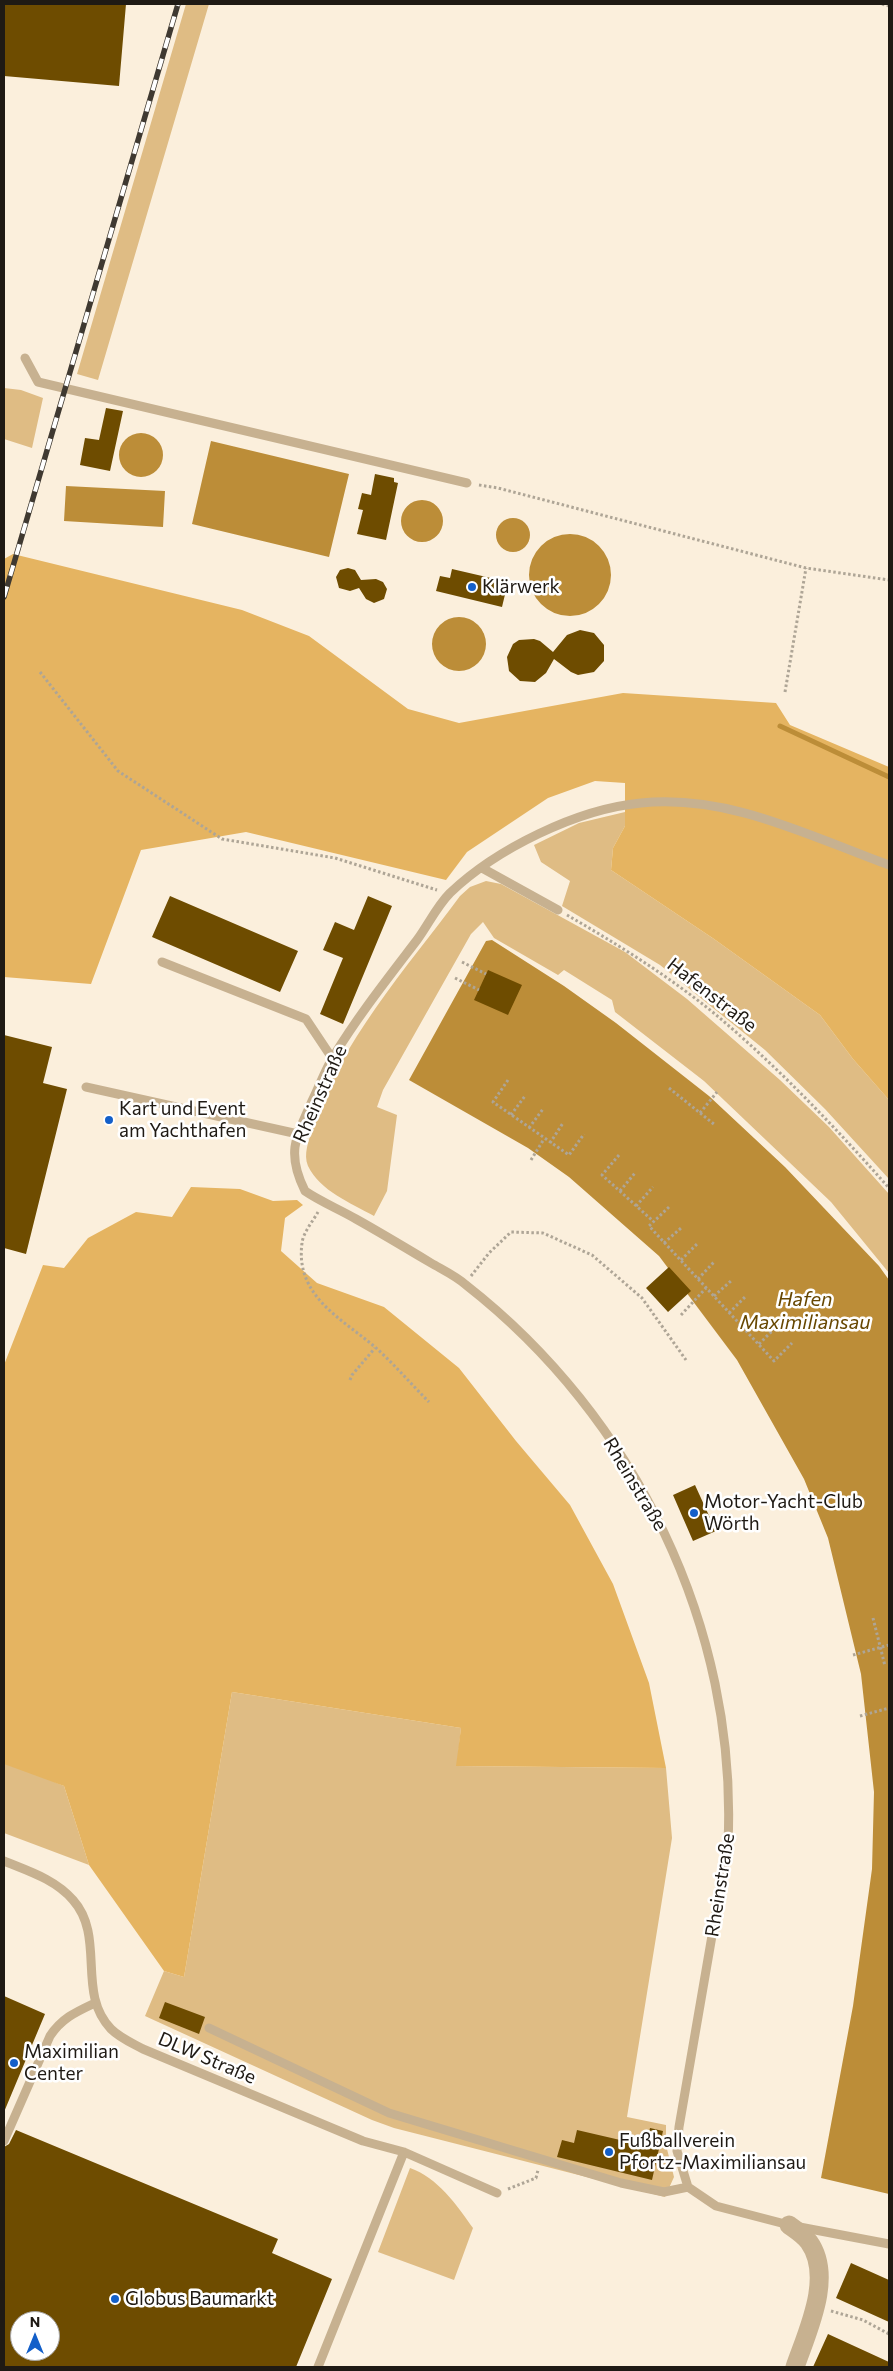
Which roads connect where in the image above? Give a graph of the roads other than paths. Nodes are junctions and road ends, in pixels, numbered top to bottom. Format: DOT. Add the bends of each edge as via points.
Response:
graph roads {
  1 [pos="25,358"];
  2 [pos="466,483"];
  3 [pos="889,865"];
  4 [pos="482,868"];
  5 [pos="558,910"];
  6 [pos="162,962"];
  7 [pos="332,1058"];
  8 [pos="86,1087"];
  9 [pos="298,1134"];
  10 [pos="4,1861"];
  11 [pos="95,2003"];
  12 [pos="210,2028"];
  13 [pos="4,2141"];
  14 [pos="404,2152"];
  15 [pos="688,2187"];
  16 [pos="496,2193"];
  17 [pos="789,2225"];
  18 [pos="889,2244"];
  19 [pos="318,2367"];
  20 [pos="795,2367"];
  1 -- 2 [label="lane" via="38,382"];
  3 -- 4 [label="lane, Rheinstraße" via="756,815 719,806 681,802 641,803 578,818 525,842"];
  4 -- 5 [label="lane"];
  4 -- 7 [label="lane, Rheinstraße" via="449,894"];
  6 -- 7 [label="lane" via="306,1019"];
  7 -- 9 [label="lane, Rheinstraße"];
  8 -- 9 [label="lane"];
  9 -- 15 [label="lane, Rheinstraße" via="295,1156 298,1177 305,1190 465,1284 525,1336 624,1457 660,1521 685,1576 718,1693 727,1755 730,1814 728,1843 679,2127 677,2151"];
  10 -- 11 [label="lane, DLW Straße" via="42,1876 75,1901 87,1922"];
  11 -- 13 [label="lane" via="69,2015 57,2025"];
  11 -- 14 [label="lane, DLW Straße" via="111,2029 143,2049 363,2140"];
  12 -- 15 [label="lane" via="370,2106 621,2183 664,2192"];
  14 -- 16 [label="lane, DLW Straße"];
  14 -- 19 [label="lane"];
  15 -- 17 [label="lane" via="716,2206"];
  17 -- 18 [label="lane"];
  17 -- 20 [label="street" via="806,2238 816,2257 819,2287 815,2310"];
}
